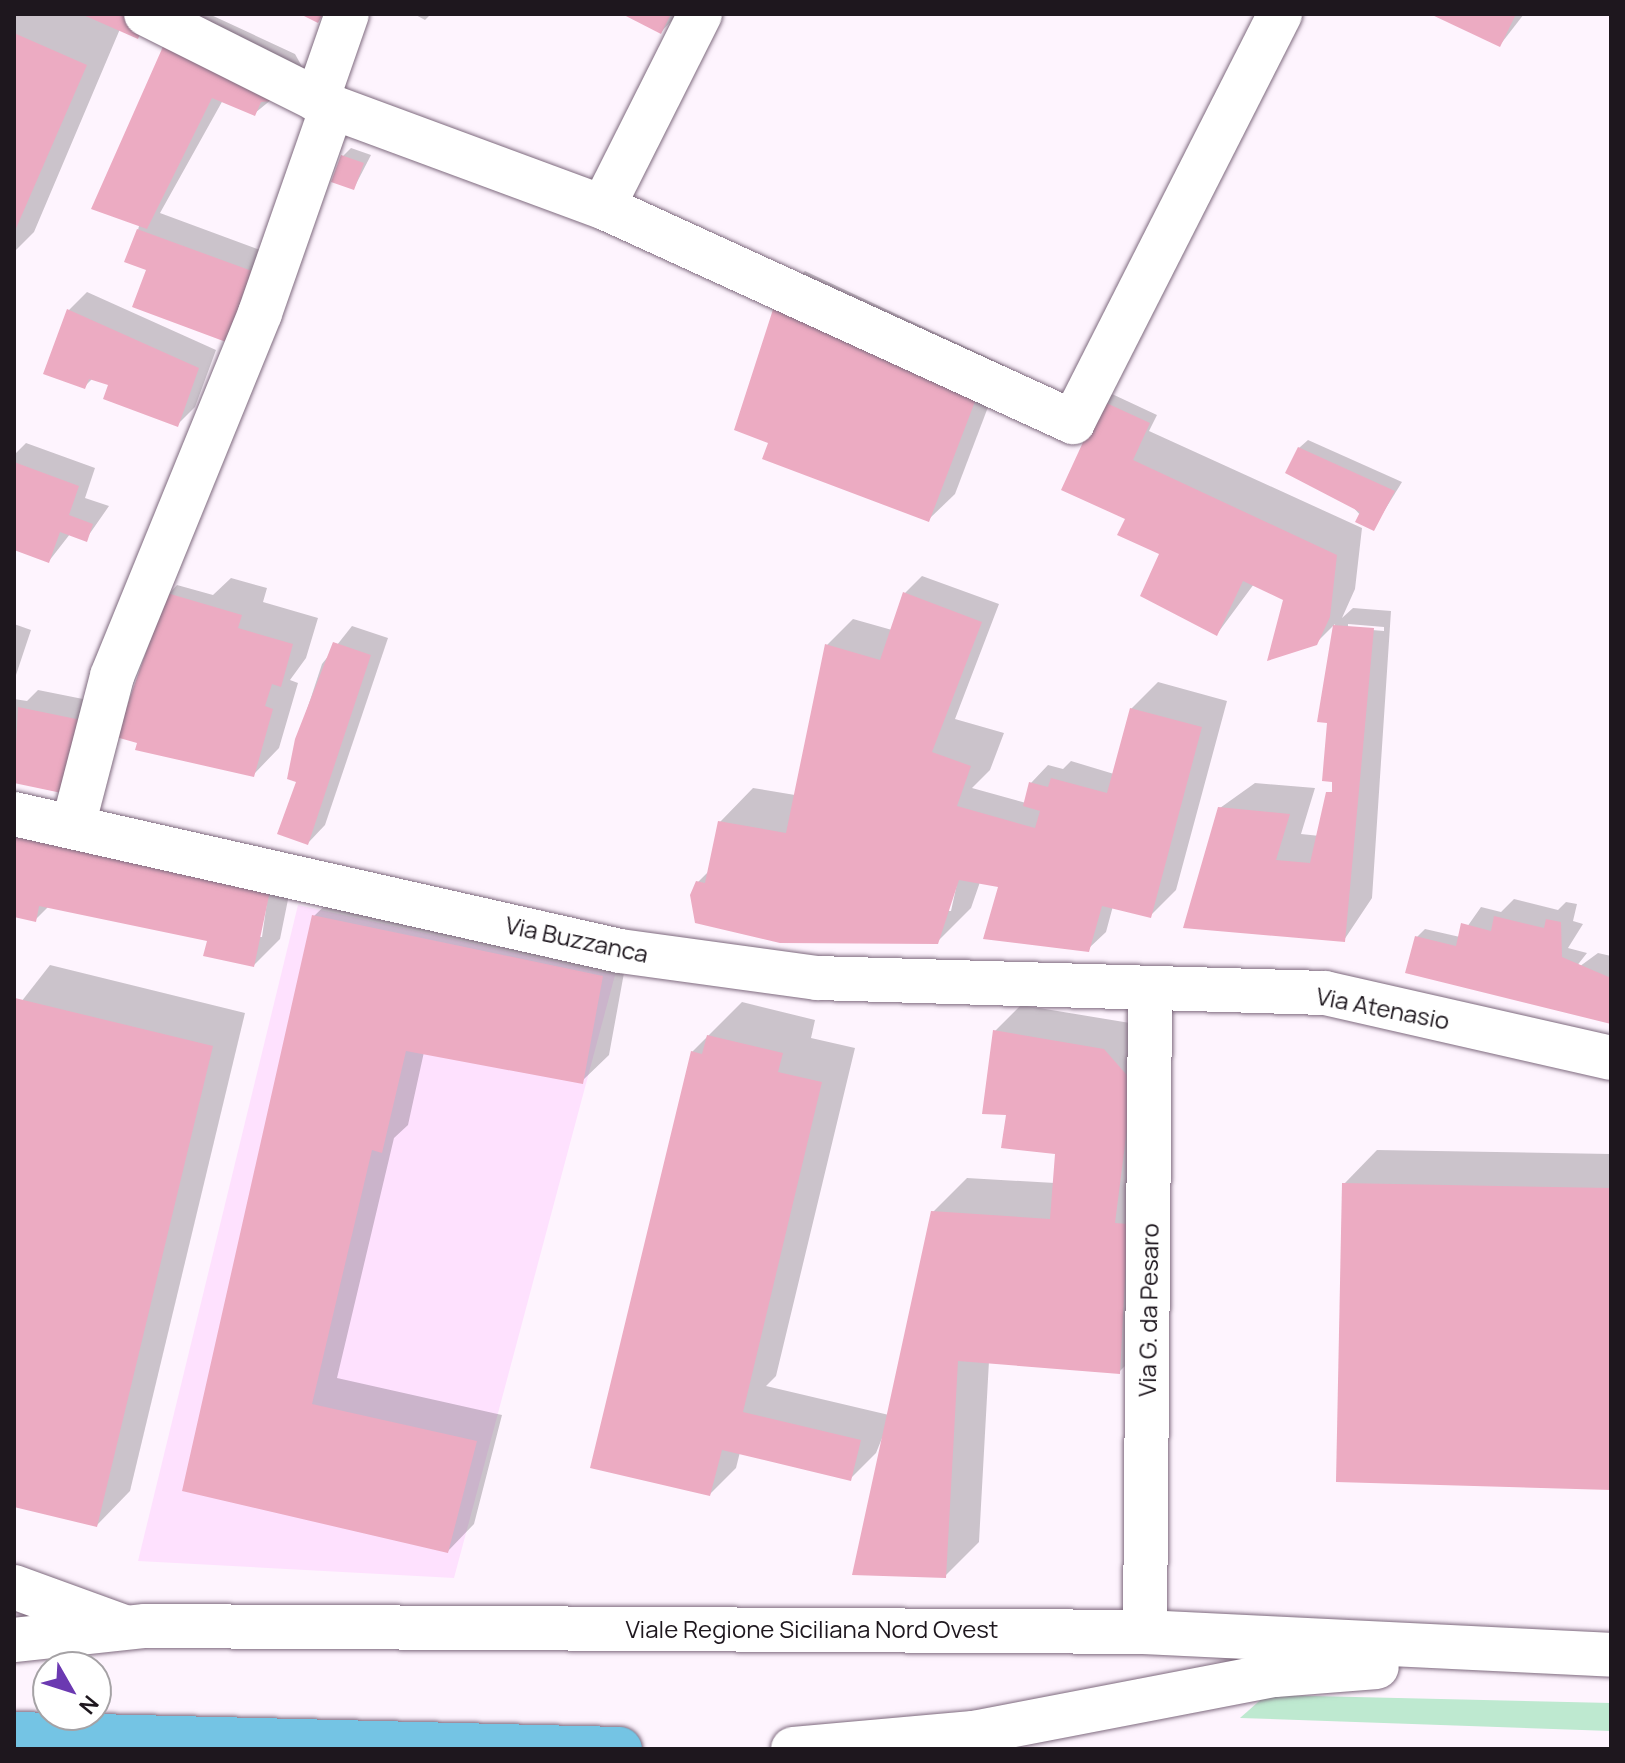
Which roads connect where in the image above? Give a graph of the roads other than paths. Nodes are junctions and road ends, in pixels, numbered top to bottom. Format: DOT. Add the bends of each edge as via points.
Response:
graph roads {
  1 [pos="146,14"];
  2 [pos="347,14"];
  3 [pos="700,14"];
  4 [pos="1280,14"];
  5 [pos="324,104"];
  6 [pos="603,207"];
  7 [pos="14,814"];
  8 [pos="73,826"];
  9 [pos="1150,989"];
  10 [pos="1611,1058"];
  11 [pos="14,1587"];
  12 [pos="124,1627"];
  13 [pos="1145,1632"];
  14 [pos="14,1640"];
  15 [pos="1554,1654"];
  16 [pos="1611,1655"];
  17 [pos="14,1734"];
  18 [pos="620,1749"];
  19 [pos="793,1749"];
  1 -- 5 [label="street"];
  2 -- 5 [label="street"];
  3 -- 6 [label="street"];
  4 -- 6 [label="street" via="1073,422"];
  5 -- 6 [label="street"];
  5 -- 8 [label="street" via="260,313 112,676"];
  7 -- 8 [label="street, Via Buzzanca"];
  8 -- 9 [label="street, Via Buzzanca" via="620,951 817,978"];
  9 -- 10 [label="street, Via Atenasio" via="1325,993"];
  9 -- 13 [label="street, Via G. da Pesaro"];
  11 -- 12 [label="street"];
  12 -- 13 [label="street, Viale Regione Siciliana Nord Ovest"];
  12 -- 14 [label="street, Viale Regione Siciliana Nord Ovest"];
  13 -- 15 [label="street, Viale Regione Siciliana Nord Ovest"];
  15 -- 16 [label="street, Viale Regione Siciliana Nord Ovest"];
  15 -- 19 [label="street" via="1275,1675 973,1733"];
  17 -- 18 [label="main road"];
}
